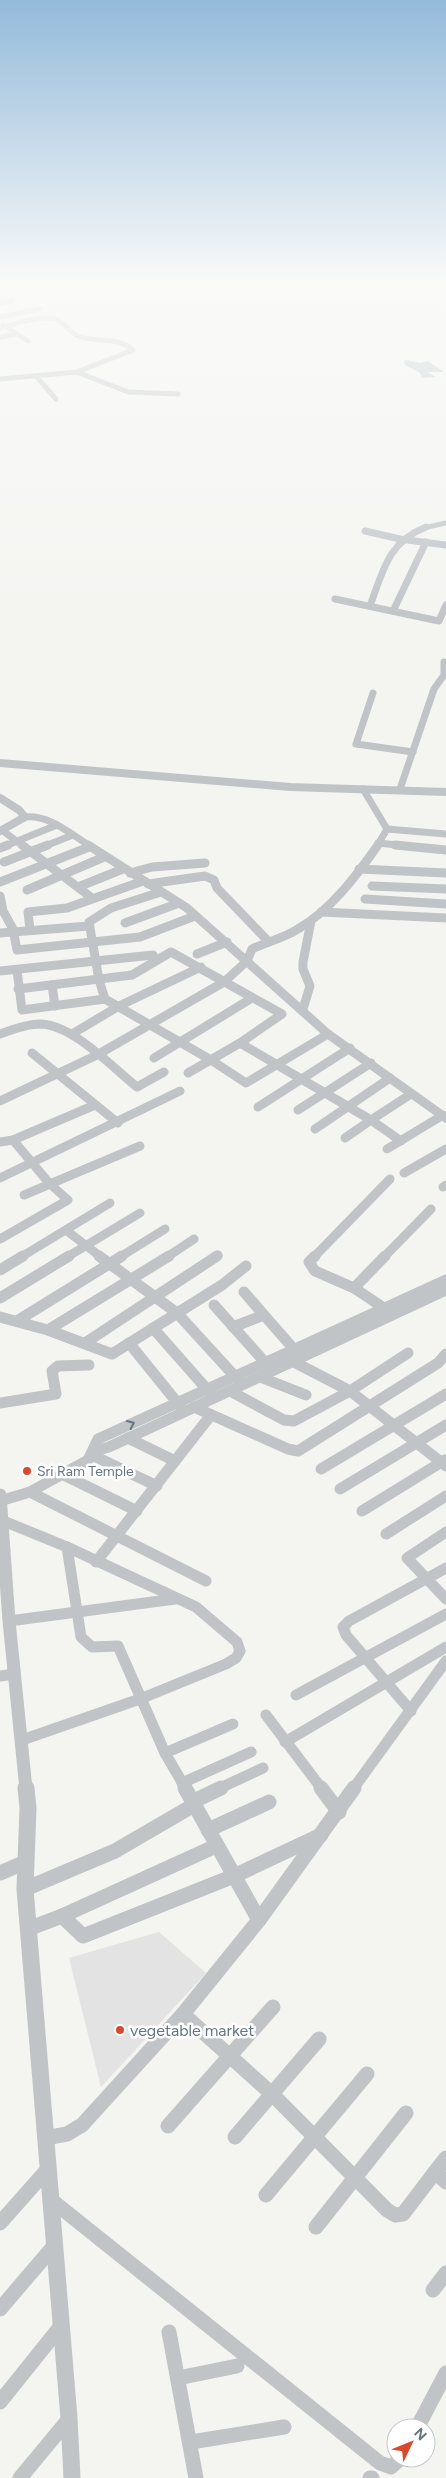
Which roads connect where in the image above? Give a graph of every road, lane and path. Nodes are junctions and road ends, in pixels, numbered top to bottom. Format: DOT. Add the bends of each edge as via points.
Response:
graph roads {
  1 [pos="446,523"];
  2 [pos="365,530"];
  3 [pos="400,539"];
  4 [pos="426,542"];
  5 [pos="446,545"];
  6 [pos="335,599"];
  7 [pos="446,605"];
  8 [pos="370,606"];
  9 [pos="393,611"];
  10 [pos="444,662"];
  11 [pos="373,693"];
  12 [pos="413,752"];
  13 [pos="0,763"];
  14 [pos="363,789"];
  15 [pos="400,790"];
  16 [pos="446,792"];
  17 [pos="0,798"];
  18 [pos="25,817"];
  19 [pos="57,826"];
  20 [pos="387,829"];
  21 [pos="1,830"];
  22 [pos="446,834"];
  23 [pos="73,835"];
  24 [pos="17,841"];
  25 [pos="378,843"];
  26 [pos="89,847"];
  27 [pos="0,848"];
  28 [pos="446,850"];
  29 [pos="32,852"];
  30 [pos="104,857"];
  31 [pos="4,862"];
  32 [pos="205,863"];
  33 [pos="48,864"];
  34 [pos="359,869"];
  35 [pos="127,871"];
  36 [pos="446,873"];
  37 [pos="63,876"];
  38 [pos="0,882"];
  39 [pos="146,882"];
  40 [pos="372,886"];
  41 [pos="78,887"];
  42 [pos="446,889"];
  43 [pos="27,890"];
  44 [pos="160,892"];
  45 [pos="0,898"];
  46 [pos="92,898"];
  47 [pos="366,899"];
  48 [pos="330,902"];
  49 [pos="178,903"];
  50 [pos="446,904"];
  51 [pos="321,912"];
  52 [pos="351,913"];
  53 [pos="149,914"];
  54 [pos="196,916"];
  55 [pos="446,918"];
  56 [pos="310,921"];
  57 [pos="125,923"];
  58 [pos="89,926"];
  59 [pos="165,927"];
  60 [pos="30,930"];
  61 [pos="14,931"];
  62 [pos="0,933"];
  63 [pos="268,941"];
  64 [pos="92,942"];
  65 [pos="227,942"];
  66 [pos="197,954"];
  67 [pos="153,955"];
  68 [pos="96,960"];
  69 [pos="247,961"];
  70 [pos="201,966"];
  71 [pos="17,970"];
  72 [pos="0,971"];
  73 [pos="99,980"];
  74 [pos="224,982"];
  75 [pos="52,985"];
  76 [pos="18,989"];
  77 [pos="252,998"];
  78 [pos="104,999"];
  79 [pos="55,1006"];
  80 [pos="119,1006"];
  81 [pos="302,1009"];
  82 [pos="151,1025"];
  83 [pos="0,1034"];
  84 [pos="72,1034"];
  85 [pos="328,1034"];
  86 [pos="181,1042"];
  87 [pos="240,1043"];
  88 [pos="350,1048"];
  89 [pos="32,1053"];
  90 [pos="97,1055"];
  91 [pos="154,1058"];
  92 [pos="211,1060"];
  93 [pos="371,1063"];
  94 [pos="279,1064"];
  95 [pos="164,1072"];
  96 [pos="57,1074"];
  97 [pos="188,1074"];
  98 [pos="303,1078"];
  99 [pos="390,1078"];
  100 [pos="180,1091"];
  101 [pos="326,1092"];
  102 [pos="411,1094"];
  103 [pos="0,1101"];
  104 [pos="95,1105"];
  105 [pos="350,1106"];
  106 [pos="258,1107"];
  107 [pos="298,1110"];
  108 [pos="444,1117"];
  109 [pos="372,1120"];
  110 [pos="118,1123"];
  111 [pos="315,1129"];
  112 [pos="345,1138"];
  113 [pos="13,1140"];
  114 [pos="401,1141"];
  115 [pos="0,1142"];
  116 [pos="140,1146"];
  117 [pos="387,1149"];
  118 [pos="446,1149"];
  119 [pos="34,1163"];
  120 [pos="404,1173"];
  121 [pos="0,1178"];
  122 [pos="390,1179"];
  123 [pos="49,1183"];
  124 [pos="24,1195"];
  125 [pos="110,1203"];
  126 [pos="431,1209"];
  127 [pos="140,1213"];
  128 [pos="165,1229"];
  129 [pos="67,1230"];
  130 [pos="0,1239"];
  131 [pos="194,1239"];
  132 [pos="88,1247"];
  133 [pos="218,1255"];
  134 [pos="109,1264"];
  135 [pos="246,1266"];
  136 [pos="0,1270"];
  137 [pos="446,1271"];
  138 [pos="131,1281"];
  139 [pos="443,1285"];
  140 [pos="354,1288"];
  141 [pos="244,1292"];
  142 [pos="154,1297"];
  143 [pos="0,1298"];
  144 [pos="214,1305"];
  145 [pos="390,1311"];
  146 [pos="177,1313"];
  147 [pos="264,1314"];
  148 [pos="0,1317"];
  149 [pos="18,1321"];
  150 [pos="234,1327"];
  151 [pos="153,1328"];
  152 [pos="48,1330"];
  153 [pos="85,1343"];
  154 [pos="129,1343"];
  155 [pos="408,1353"];
  156 [pos="446,1354"];
  157 [pos="297,1357"];
  158 [pos="89,1365"];
  159 [pos="269,1367"];
  160 [pos="260,1377"];
  161 [pos="239,1381"];
  162 [pos="230,1391"];
  163 [pos="350,1391"];
  164 [pos="211,1394"];
  165 [pos="446,1394"];
  166 [pos="306,1395"];
  167 [pos="0,1403"];
  168 [pos="186,1407"];
  169 [pos="372,1407"];
  170 [pos="212,1415"];
  171 [pos="396,1424"];
  172 [pos="446,1425"];
  173 [pos="128,1438"];
  174 [pos="417,1442"];
  175 [pos="93,1453"];
  176 [pos="175,1461"];
  177 [pos="445,1463"];
  178 [pos="321,1469"];
  179 [pos="64,1475"];
  180 [pos="156,1486"];
  181 [pos="340,1489"];
  182 [pos="30,1492"];
  183 [pos="0,1495"];
  184 [pos="446,1496"];
  185 [pos="0,1501"];
  186 [pos="137,1511"];
  187 [pos="362,1511"];
  188 [pos="1,1520"];
  189 [pos="446,1532"];
  190 [pos="386,1534"];
  191 [pos="117,1536"];
  192 [pos="66,1547"];
  193 [pos="96,1562"];
  194 [pos="446,1568"];
  195 [pos="428,1580"];
  196 [pos="206,1581"];
  197 [pos="446,1598"];
  198 [pos="175,1599"];
  199 [pos="78,1614"];
  200 [pos="446,1614"];
  201 [pos="9,1621"];
  202 [pos="446,1648"];
  203 [pos="368,1658"];
  204 [pos="446,1661"];
  205 [pos="7,1675"];
  206 [pos="386,1681"];
  207 [pos="296,1695"];
  208 [pos="140,1699"];
  209 [pos="411,1711"];
  210 [pos="266,1715"];
  211 [pos="233,1724"];
  212 [pos="22,1740"];
  213 [pos="285,1742"];
  214 [pos="251,1752"];
  215 [pos="166,1753"];
  216 [pos="264,1768"];
  217 [pos="182,1783"];
  218 [pos="269,1802"];
  219 [pos="193,1804"];
  220 [pos="338,1812"];
  221 [pos="208,1830"];
  222 [pos="322,1834"];
  223 [pos="216,1846"];
  224 [pos="26,1862"];
  225 [pos="0,1873"];
  226 [pos="234,1876"];
  227 [pos="25,1889"];
  228 [pos="62,1916"];
  229 [pos="259,1920"];
  230 [pos="28,1929"];
  231 [pos="273,2007"];
  232 [pos="183,2014"];
  233 [pos="319,2038"];
  234 [pos="230,2054"];
  235 [pos="367,2074"];
  236 [pos="272,2094"];
  237 [pos="406,2112"];
  238 [pos="168,2126"];
  239 [pos="314,2136"];
  240 [pos="235,2137"];
  241 [pos="45,2138"];
  242 [pos="446,2158"];
  243 [pos="47,2170"];
  244 [pos="441,2177"];
  245 [pos="353,2178"];
  246 [pos="266,2195"];
  247 [pos="49,2199"];
  248 [pos="0,2223"];
  249 [pos="316,2227"];
  250 [pos="54,2246"];
  251 [pos="446,2273"];
  252 [pos="433,2290"];
  253 [pos="0,2310"];
  254 [pos="61,2326"];
  255 [pos="169,2332"];
  256 [pos="237,2366"];
  257 [pos="446,2375"];
  258 [pos="178,2378"];
  259 [pos="0,2402"];
  260 [pos="70,2418"];
  261 [pos="422,2418"];
  262 [pos="284,2427"];
  263 [pos="191,2442"];
  264 [pos="386,2465"];
  265 [pos="20,2478"];
  266 [pos="72,2478"];
  267 [pos="196,2478"];
  1 -- 3 [label="street" via="418,530"];
  2 -- 3 [label="street"];
  3 -- 4 [label="street"];
  3 -- 8 [label="street"];
  4 -- 5 [label="street"];
  4 -- 9 [label="street"];
  6 -- 8 [label="street"];
  7 -- 9 [label="street" via="439,621"];
  8 -- 9 [label="street"];
  10 -- 12 [label="street" via="444,675 434,689"];
  11 -- 12 [label="street" via="356,744"];
  12 -- 15 [label="street"];
  13 -- 14 [label="street" via="201,781"];
  14 -- 15 [label="street"];
  14 -- 20 [label="street"];
  15 -- 16 [label="street"];
  17 -- 18 [label="street"];
  18 -- 19 [label="street" via="43,817"];
  18 -- 21 [label="street"];
  19 -- 23 [label="street"];
  19 -- 24 [label="street"];
  20 -- 22 [label="street"];
  20 -- 25 [label="street"];
  21 -- 24 [label="street"];
  23 -- 26 [label="street"];
  23 -- 29 [label="street"];
  24 -- 27 [label="street"];
  24 -- 29 [label="street"];
  25 -- 28 [label="street"];
  25 -- 34 [label="street"];
  26 -- 30 [label="street"];
  26 -- 33 [label="street"];
  29 -- 31 [label="street"];
  29 -- 33 [label="street"];
  30 -- 35 [label="street"];
  30 -- 37 [label="street"];
  32 -- 35 [label="street"];
  33 -- 37 [label="street"];
  33 -- 38 [label="street"];
  34 -- 36 [label="street"];
  34 -- 48 [label="street"];
  35 -- 39 [label="street"];
  35 -- 41 [label="street"];
  37 -- 41 [label="street"];
  37 -- 43 [label="street"];
  39 -- 44 [label="street"];
  39 -- 46 [label="street"];
  39 -- 63 [label="street" via="205,876 214,880"];
  40 -- 42 [label="street"];
  41 -- 46 [label="street"];
  44 -- 49 [label="street"];
  44 -- 58 [label="street" via="92,918"];
  45 -- 61 [label="street"];
  46 -- 60 [label="street" via="67,908 28,912"];
  47 -- 50 [label="street"];
  48 -- 51 [label="street"];
  48 -- 52 [label="street"];
  49 -- 53 [label="street"];
  49 -- 54 [label="street"];
  51 -- 52 [label="street"];
  51 -- 56 [label="street"];
  52 -- 55 [label="street"];
  53 -- 57 [label="street"];
  53 -- 59 [label="street"];
  54 -- 59 [label="street"];
  54 -- 65 [label="street"];
  56 -- 63 [label="street" via="300,929"];
  56 -- 81 [label="street" via="303,962 310,986"];
  58 -- 60 [label="street"];
  58 -- 64 [label="street"];
  59 -- 64 [label="street" via="140,937"];
  60 -- 61 [label="street"];
  61 -- 62 [label="street"];
  61 -- 64 [label="street" via="17,950"];
  63 -- 69 [label="street" via="252,949"];
  64 -- 68 [label="street"];
  65 -- 66 [label="street"];
  65 -- 69 [label="street"];
  67 -- 68 [label="street"];
  68 -- 71 [label="street"];
  68 -- 73 [label="street"];
  69 -- 74 [label="street"];
  69 -- 81 [label="street"];
  70 -- 73 [label="street" via="171,952 132,976"];
  70 -- 74 [label="street"];
  70 -- 80 [label="street"];
  71 -- 72 [label="street"];
  71 -- 76 [label="street"];
  73 -- 75 [label="street"];
  73 -- 78 [label="street"];
  74 -- 77 [label="street"];
  74 -- 82 [label="street"];
  75 -- 76 [label="street"];
  75 -- 79 [label="street"];
  76 -- 79 [label="street" via="22,1010"];
  77 -- 86 [label="street"];
  77 -- 87 [label="street" via="282,1014"];
  78 -- 79 [label="street"];
  78 -- 80 [label="street"];
  80 -- 82 [label="street"];
  80 -- 84 [label="street"];
  81 -- 85 [label="street"];
  82 -- 86 [label="street"];
  82 -- 90 [label="street"];
  83 -- 84 [label="street" via="39,1024 55,1026"];
  84 -- 90 [label="street"];
  85 -- 88 [label="street"];
  85 -- 94 [label="street"];
  86 -- 91 [label="street"];
  86 -- 92 [label="street"];
  87 -- 92 [label="street"];
  87 -- 94 [label="street"];
  88 -- 93 [label="street"];
  88 -- 98 [label="street"];
  89 -- 96 [label="street"];
  90 -- 95 [label="street" via="137,1087"];
  90 -- 96 [label="street"];
  92 -- 94 [label="street" via="246,1083"];
  92 -- 97 [label="street"];
  93 -- 99 [label="street"];
  93 -- 101 [label="street"];
  94 -- 98 [label="street"];
  96 -- 103 [label="street"];
  96 -- 104 [label="street"];
  98 -- 101 [label="street"];
  98 -- 106 [label="street"];
  99 -- 102 [label="street"];
  99 -- 105 [label="street"];
  100 -- 110 [label="street"];
  101 -- 105 [label="street"];
  101 -- 107 [label="street"];
  102 -- 108 [label="street"];
  102 -- 109 [label="street"];
  104 -- 110 [label="street"];
  104 -- 113 [label="street"];
  105 -- 109 [label="street"];
  105 -- 111 [label="street"];
  108 -- 114 [label="street"];
  109 -- 112 [label="street"];
  109 -- 114 [label="street"];
  110 -- 119 [label="street"];
  113 -- 115 [label="street"];
  113 -- 119 [label="street"];
  114 -- 117 [label="street"];
  116 -- 123 [label="street"];
  118 -- 120 [label="street"];
  119 -- 121 [label="street"];
  119 -- 123 [label="street"];
  122 -- 140 [label="street" via="308,1262 315,1271"];
  123 -- 124 [label="street"];
  123 -- 130 [label="street" via="68,1200"];
  125 -- 129 [label="street"];
  126 -- 140 [label="street"];
  127 -- 132 [label="street"];
  128 -- 134 [label="street"];
  129 -- 132 [label="street"];
  129 -- 136 [label="street"];
  131 -- 138 [label="street"];
  132 -- 134 [label="street"];
  132 -- 143 [label="street"];
  133 -- 142 [label="street"];
  134 -- 138 [label="street"];
  134 -- 149 [label="street"];
  135 -- 146 [label="street"];
  137 -- 139 [label="street"];
  138 -- 142 [label="street"];
  138 -- 152 [label="street"];
  139 -- 145 [label="street"];
  139 -- 145 [label="street" via="428,1299"];
  140 -- 145 [label="street"];
  141 -- 147 [label="street"];
  142 -- 146 [label="street"];
  142 -- 153 [label="street"];
  144 -- 150 [label="street"];
  145 -- 157 [label="street"];
  146 -- 151 [label="street"];
  146 -- 161 [label="street"];
  147 -- 150 [label="street"];
  147 -- 157 [label="street"];
  148 -- 149 [label="street"];
  149 -- 152 [label="street"];
  150 -- 159 [label="street"];
  151 -- 154 [label="street"];
  151 -- 164 [label="street"];
  152 -- 153 [label="street"];
  153 -- 154 [label="street" via="112,1354"];
  154 -- 168 [label="street"];
  155 -- 163 [label="street"];
  156 -- 169 [label="street" via="438,1364"];
  157 -- 159 [label="street"];
  157 -- 163 [label="street"];
  158 -- 167 [label="street" via="58,1366 52,1371 56,1394"];
  159 -- 160 [label="street"];
  159 -- 161 [label="street"];
  160 -- 161 [label="street"];
  160 -- 166 [label="street"];
  161 -- 162 [label="street"];
  161 -- 164 [label="street"];
  162 -- 163 [label="street" via="284,1420 294,1421"];
  162 -- 164 [label="street"];
  163 -- 169 [label="street"];
  164 -- 168 [label="street"];
  164 -- 168 [label="street"];
  165 -- 171 [label="street"];
  168 -- 170 [label="street"];
  168 -- 173 [label="street"];
  175 -- 168 [label="street, one-way" via="98,1440"];
  169 -- 170 [label="street" via="294,1452"];
  169 -- 171 [label="street"];
  170 -- 176 [label="street"];
  171 -- 174 [label="street"];
  171 -- 178 [label="street"];
  172 -- 174 [label="street"];
  173 -- 175 [label="street"];
  173 -- 176 [label="street"];
  174 -- 177 [label="street"];
  174 -- 181 [label="street"];
  175 -- 179 [label="street" via="88,1460"];
  175 -- 180 [label="street"];
  176 -- 180 [label="street"];
  177 -- 187 [label="street"];
  179 -- 182 [label="street"];
  179 -- 186 [label="street"];
  180 -- 186 [label="street"];
  182 -- 185 [label="street"];
  182 -- 191 [label="street"];
  183 -- 185 [label="street"];
  184 -- 190 [label="street"];
  185 -- 188 [label="street"];
  186 -- 191 [label="street"];
  188 -- 192 [label="street"];
  188 -- 201 [label="street"];
  189 -- 195 [label="street" via="408,1558"];
  191 -- 193 [label="street"];
  191 -- 196 [label="street"];
  192 -- 193 [label="street"];
  192 -- 199 [label="street"];
  193 -- 198 [label="street"];
  194 -- 195 [label="street"];
  195 -- 197 [label="street"];
  195 -- 203 [label="street" via="345,1624 344,1632"];
  198 -- 199 [label="street"];
  198 -- 208 [label="street" via="196,1607 236,1642 240,1651 226,1664"];
  199 -- 201 [label="street"];
  199 -- 208 [label="street" via="85,1645 92,1649 118,1646"];
  200 -- 203 [label="street"];
  201 -- 205 [label="street"];
  202 -- 206 [label="street"];
  203 -- 206 [label="street"];
  203 -- 207 [label="street"];
  204 -- 209 [label="street"];
  205 -- 212 [label="street"];
  206 -- 209 [label="street"];
  206 -- 213 [label="street"];
  208 -- 212 [label="street"];
  208 -- 215 [label="street"];
  209 -- 220 [label="street"];
  210 -- 213 [label="street"];
  211 -- 215 [label="street"];
  212 -- 224 [label="street" via="28,1808"];
  213 -- 220 [label="street"];
  214 -- 217 [label="street"];
  215 -- 217 [label="street"];
  216 -- 219 [label="street"];
  217 -- 219 [label="street"];
  218 -- 221 [label="street"];
  219 -- 221 [label="street"];
  219 -- 227 [label="street" via="115,1851"];
  220 -- 222 [label="street"];
  221 -- 223 [label="street"];
  222 -- 226 [label="street"];
  222 -- 229 [label="street"];
  223 -- 226 [label="street"];
  223 -- 228 [label="street"];
  224 -- 225 [label="street"];
  224 -- 227 [label="street"];
  226 -- 228 [label="street" via="83,1936"];
  226 -- 229 [label="street"];
  227 -- 230 [label="street"];
  228 -- 230 [label="street"];
  229 -- 232 [label="street"];
  230 -- 241 [label="street"];
  231 -- 234 [label="street"];
  232 -- 234 [label="street"];
  232 -- 241 [label="street" via="82,2125 67,2134"];
  233 -- 236 [label="street"];
  234 -- 236 [label="street"];
  234 -- 238 [label="street"];
  235 -- 239 [label="street"];
  236 -- 239 [label="street"];
  236 -- 240 [label="street"];
  237 -- 245 [label="street"];
  239 -- 245 [label="street"];
  239 -- 246 [label="street"];
  241 -- 243 [label="street"];
  242 -- 244 [label="street"];
  243 -- 247 [label="street"];
  243 -- 248 [label="street"];
  244 -- 245 [label="street" via="403,2214 395,2215"];
  245 -- 249 [label="street"];
  247 -- 250 [label="street"];
  247 -- 264 [label="street"];
  250 -- 253 [label="street"];
  250 -- 254 [label="street"];
  251 -- 252 [label="street"];
  254 -- 259 [label="street"];
  254 -- 260 [label="street"];
  255 -- 258 [label="street"];
  256 -- 258 [label="street"];
  257 -- 261 [label="street"];
  258 -- 263 [label="street"];
  260 -- 265 [label="street"];
  260 -- 266 [label="street"];
  262 -- 263 [label="street"];
  263 -- 267 [label="street"];
}
